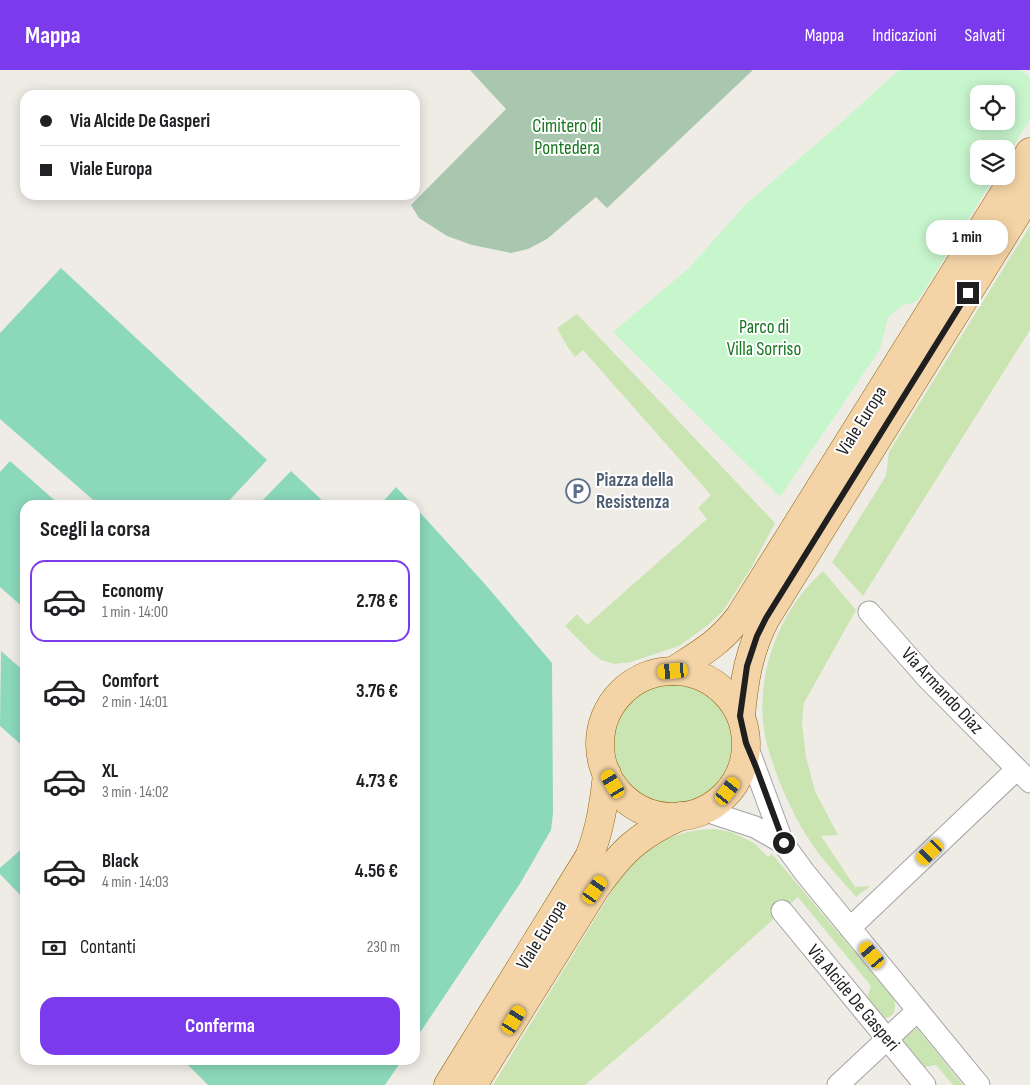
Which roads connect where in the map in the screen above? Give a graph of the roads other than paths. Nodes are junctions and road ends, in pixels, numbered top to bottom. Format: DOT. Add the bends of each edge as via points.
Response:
graph roads {
  1 [pos="1030,152"];
  2 [pos="1030,193"];
  3 [pos="869,612"];
  4 [pos="673,671"];
  5 [pos="740,716"];
  6 [pos="746,743"];
  7 [pos="607,774"];
  8 [pos="1023,776"];
  9 [pos="692,813"];
  10 [pos="784,843"];
  11 [pos="782,911"];
  12 [pos="850,928"];
  13 [pos="918,1010"];
  14 [pos="887,1039"];
  15 [pos="448,1085"];
  16 [pos="473,1085"];
  17 [pos="838,1085"];
  18 [pos="925,1085"];
  19 [pos="979,1085"];
  1 -- 4 [label="main road, Viale Europa" via="740,616 717,642"];
  2 -- 5 [label="main road, Viale Europa" via="766,618 747,666"];
  3 -- 8 [label="street, Via Armando Diaz" via="928,679"];
  4 -- 5 [label="main road, Viale Europa" via="688,672 714,683"];
  4 -- 7 [label="main road, Viale Europa" via="660,672 635,682 610,708 601,742"];
  5 -- 6 [label="main road, Viale Europa"];
  6 -- 9 [label="main road, Viale Europa" via="743,764 735,783 721,799"];
  6 -- 10 [label="street"];
  7 -- 9 [label="main road, Viale Europa" via="624,797 638,808 663,816"];
  7 -- 15 [label="main road, Viale Europa" via="601,822 589,857"];
  8 -- 12 [label="street, Via Armando Diaz"];
  9 -- 10 [label="street" via="756,827"];
  9 -- 16 [label="main road, Viale Europa" via="666,822 629,846 616,859"];
  10 -- 12 [label="street"];
  11 -- 14 [label="street, Via Alcide De Gasperi"];
  12 -- 13 [label="street"];
  13 -- 14 [label="street"];
  13 -- 19 [label="street"];
  14 -- 17 [label="street"];
  14 -- 18 [label="street, Via Alcide De Gasperi"];
}
